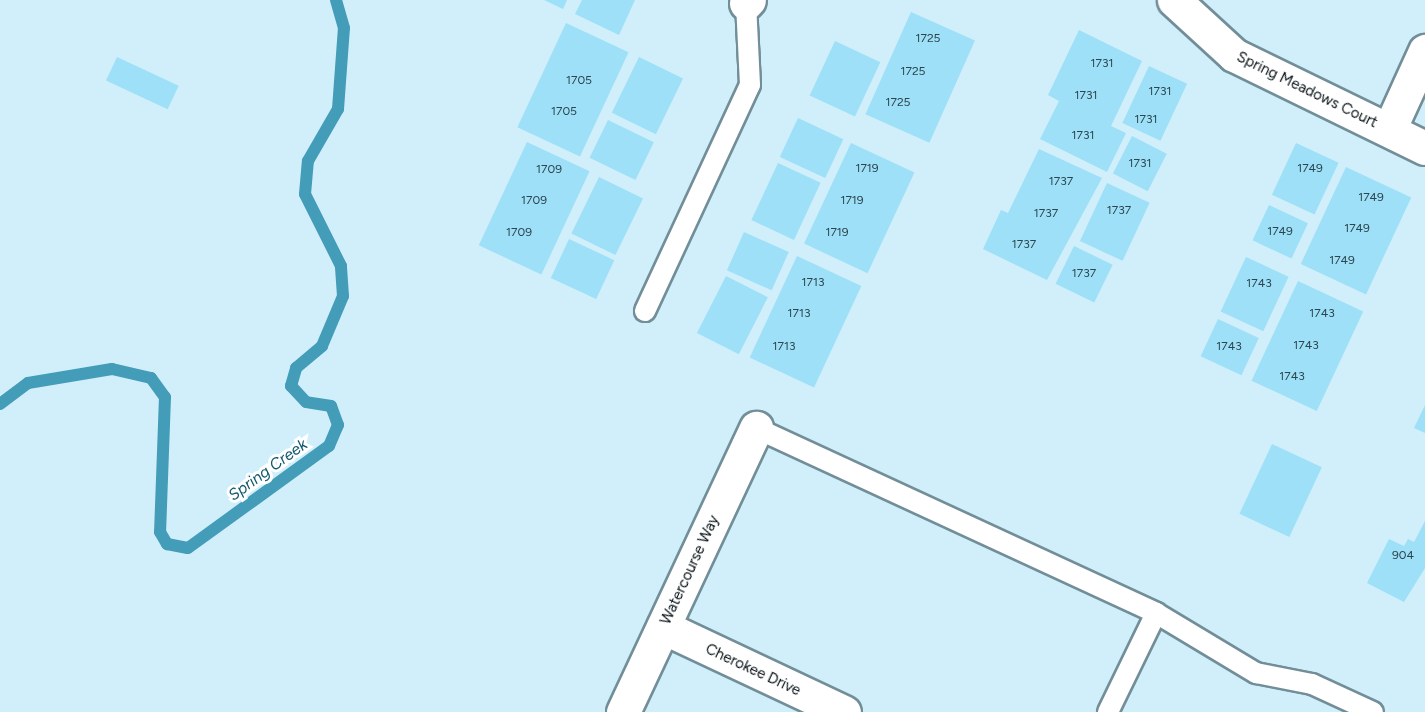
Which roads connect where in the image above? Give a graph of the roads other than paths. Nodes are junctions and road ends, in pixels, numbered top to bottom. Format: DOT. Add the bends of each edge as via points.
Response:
graph roads {
  1 [pos="1174,0"];
  2 [pos="748,1"];
  3 [pos="1425,51"];
  4 [pos="1389,130"];
  5 [pos="1425,148"];
  6 [pos="645,311"];
  7 [pos="756,428"];
  8 [pos="1156,613"];
  9 [pos="663,627"];
  10 [pos="623,712"];
  11 [pos="844,712"];
  12 [pos="1108,712"];
  13 [pos="1373,712"];
  1 -- 4 [label="street, Spring Meadows Court" via="1234,55"];
  2 -- 6 [label="lane" via="750,85"];
  3 -- 4 [label="street, Spring Meadows Court"];
  4 -- 5 [label="street, Spring Meadows Court"];
  7 -- 8 [label="lane"];
  7 -- 9 [label="street, Watercourse Way"];
  8 -- 12 [label="lane"];
  8 -- 13 [label="lane" via="1256,673 1312,684"];
  9 -- 10 [label="street, Watercourse Way"];
  9 -- 11 [label="street, Cherokee Drive"];
}
